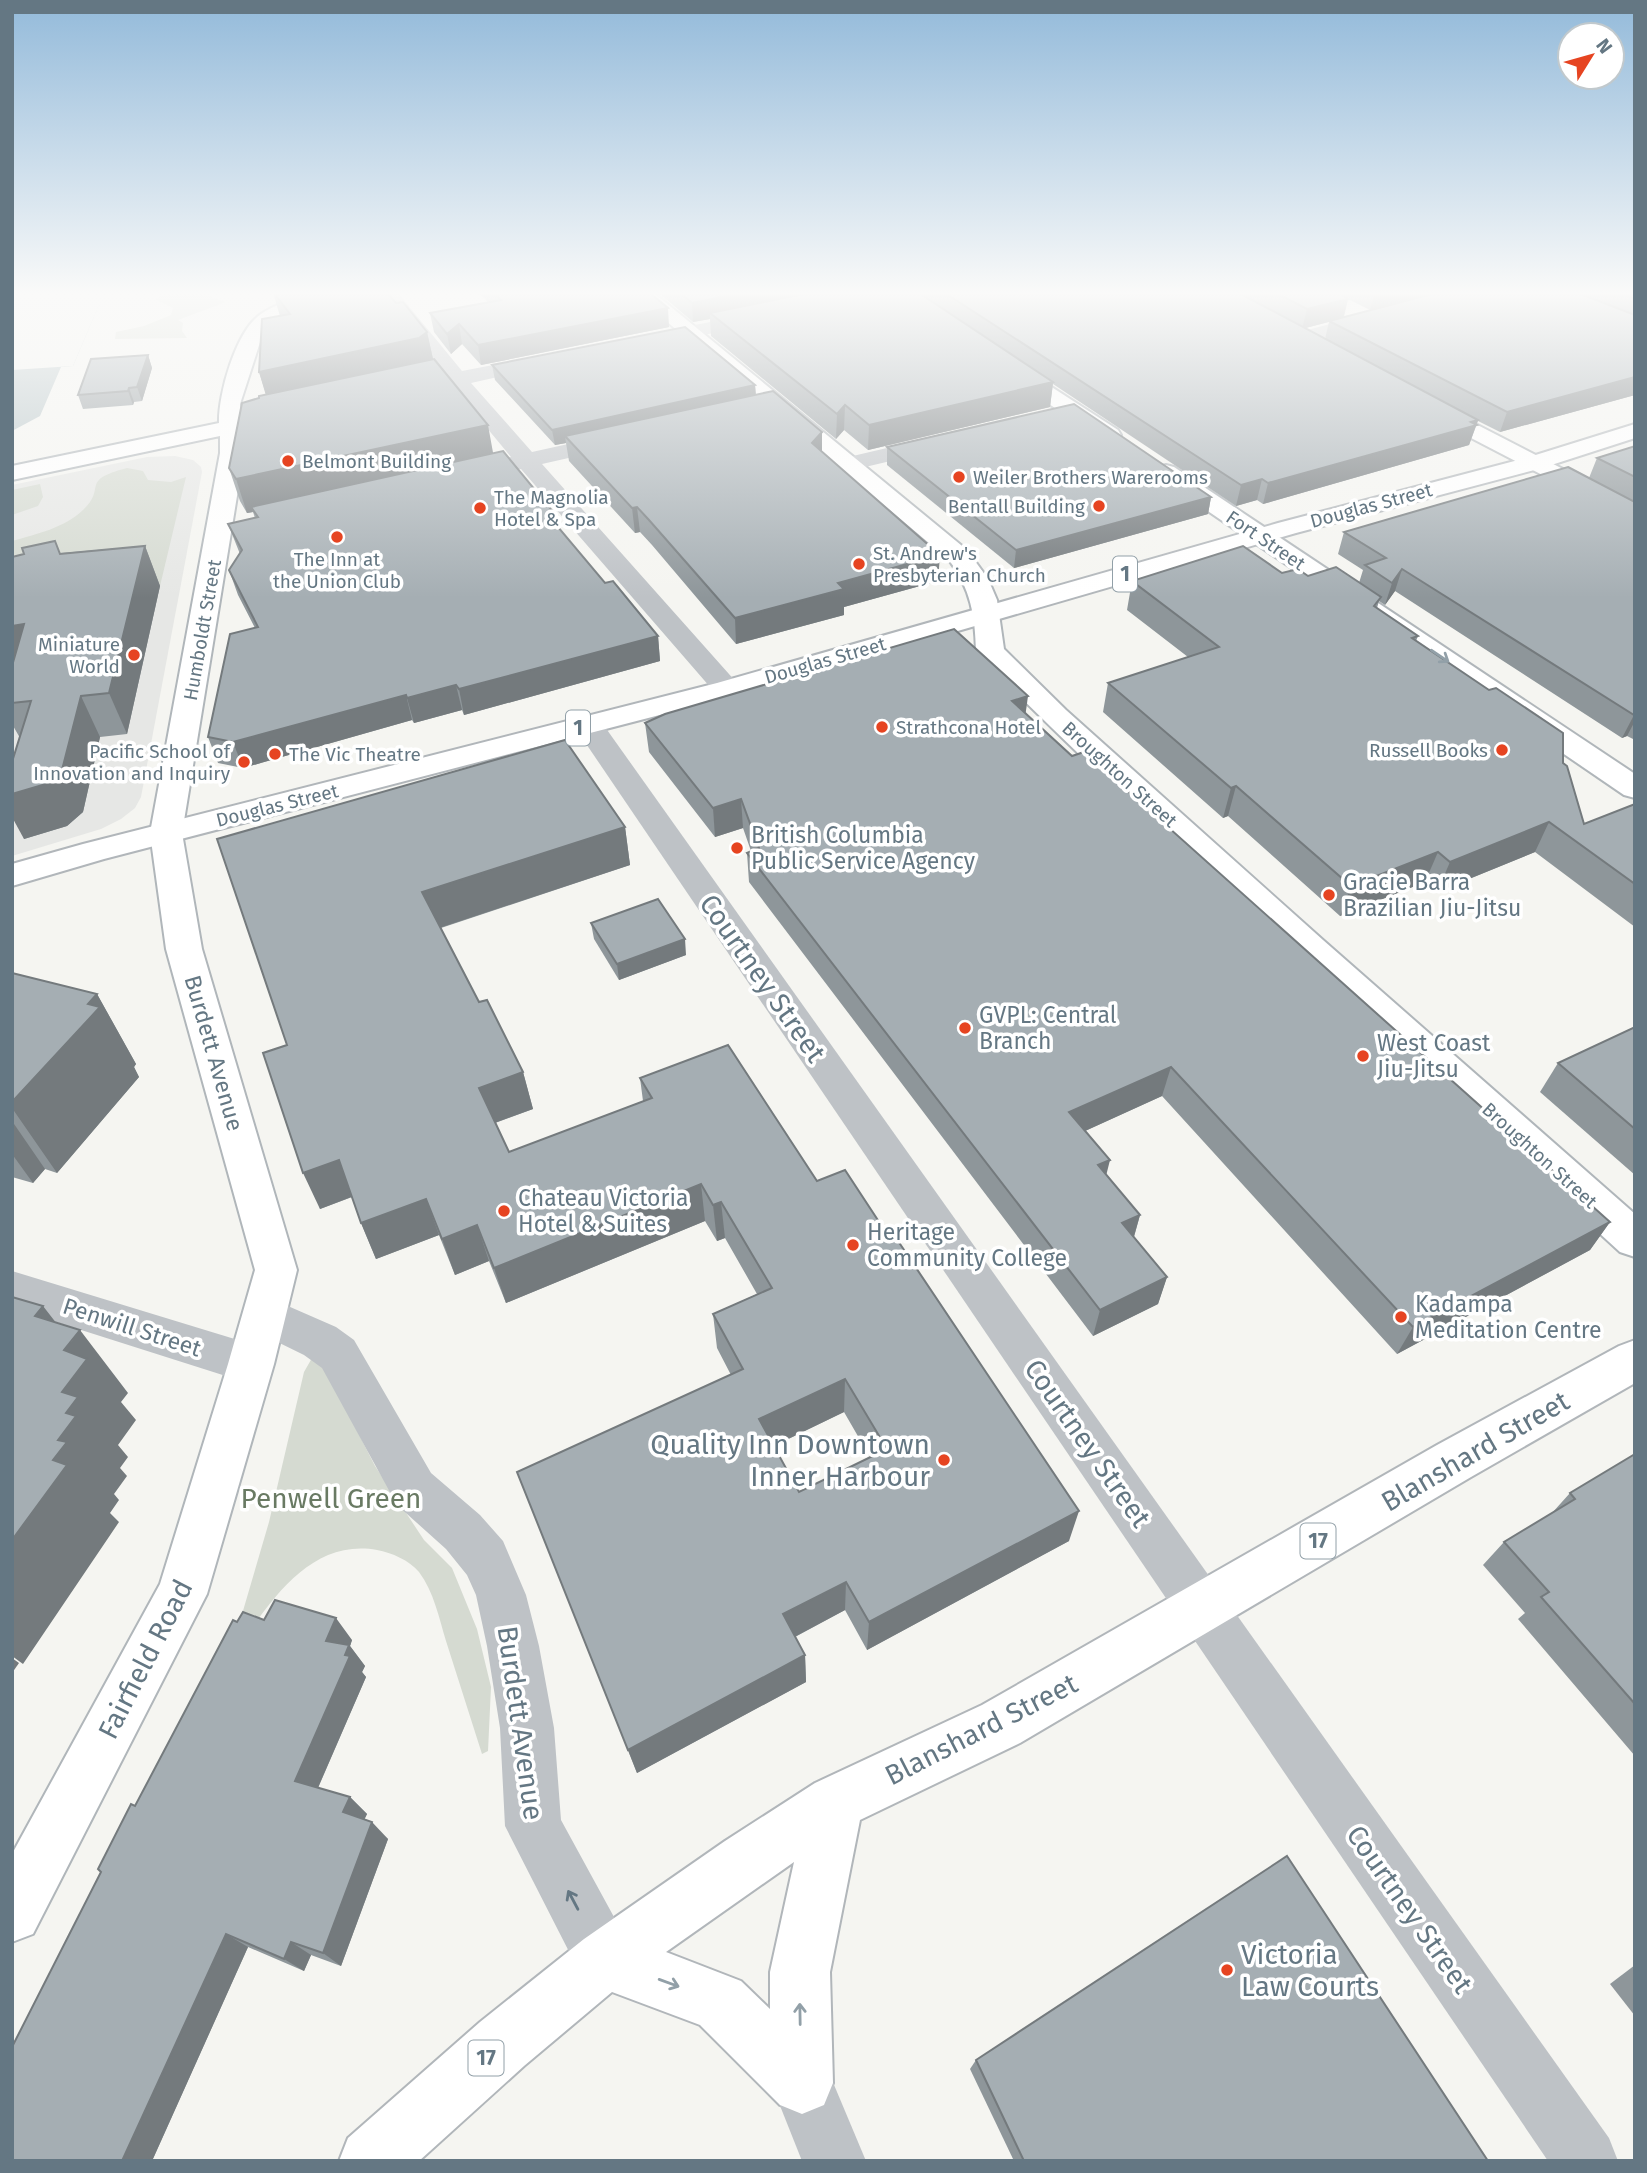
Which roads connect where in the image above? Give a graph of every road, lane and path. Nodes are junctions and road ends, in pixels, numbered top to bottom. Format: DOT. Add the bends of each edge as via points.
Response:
graph roads {
  1 [pos="232,394"];
  2 [pos="470,394"];
  3 [pos="765,394"];
  4 [pos="1049,394"];
  5 [pos="1405,394"];
  6 [pos="778,405"];
  7 [pos="1074,411"];
  8 [pos="744,412"];
  9 [pos="1041,418"];
  10 [pos="241,424"];
  11 [pos="1635,431"];
  12 [pos="642,435"];
  13 [pos="965,436"];
  14 [pos="1130,448"];
  15 [pos="527,460"];
  16 [pos="1152,463"];
  17 [pos="1534,463"];
  18 [pos="848,464"];
  19 [pos="12,473"];
  20 [pos="440,480"];
  21 [pos="1635,516"];
  22 [pos="1261,536"];
  23 [pos="988,612"];
  24 [pos="726,689"];
  25 [pos="589,726"];
  26 [pos="1635,788"];
  27 [pos="166,833"];
  28 [pos="12,875"];
  29 [pos="1635,1240"];
  30 [pos="12,1289"];
  31 [pos="271,1293"];
  32 [pos="1635,1360"];
  33 [pos="251,1364"];
  34 [pos="1204,1608"];
  35 [pos="835,1803"];
  36 [pos="12,1913"];
  37 [pos="605,1960"];
  38 [pos="802,2082"];
  39 [pos="371,2161"];
  40 [pos="834,2161"];
  41 [pos="1586,2161"];
  1 -- 10 [label="main road, Humboldt Street" via="229,404"];
  2 -- 15 [label="street"];
  3 -- 6 [label="main road, Broughton Street"];
  4 -- 7 [label="main road"];
  5 -- 17 [label="main road"];
  6 -- 8 [label="street"];
  6 -- 18 [label="main road, Broughton Street"];
  7 -- 9 [label="street"];
  7 -- 14 [label="main road"];
  10 -- 19 [label="main road"];
  10 -- 27 [label="main road, Humboldt Street" via="232,453 231,526"];
  11 -- 17 [label="main road, Douglas Street / 1"];
  12 -- 15 [label="street"];
  13 -- 18 [label="street"];
  15 -- 20 [label="street"];
  15 -- 24 [label="street"];
  16 -- 22 [label="main road, Fort Street"];
  17 -- 21 [label="main road"];
  17 -- 22 [label="main road, Douglas Street / 1"];
  18 -- 23 [label="main road, Broughton Street" via="958,555 976,577"];
  22 -- 23 [label="main road, Douglas Street / 1"];
  22 -- 26 [label="main road, Fort Street, one-way"];
  23 -- 24 [label="main road, Douglas Street / 1"];
  23 -- 29 [label="main road, Broughton Street" via="990,651 1056,716"];
  24 -- 25 [label="main road, Douglas Street / 1"];
  25 -- 27 [label="main road, Douglas Street / 1"];
  25 -- 34 [label="street, Courtney Street"];
  27 -- 28 [label="main road, Douglas Street / 1"];
  27 -- 31 [label="main road, Burdett Avenue" via="184,948"];
  30 -- 33 [label="street, Penwill Street"];
  31 -- 33 [label="main road, Fairfield Road"];
  37 -- 31 [label="street, Burdett Avenue, one-way" via="533,1826 527,1728 513,1646 501,1595 485,1558 414,1489 338,1354"];
  32 -- 34 [label="main road, Blanshard Street / 17"];
  33 -- 36 [label="main road, Fairfield Road" via="182,1594"];
  34 -- 35 [label="main road, Blanshard Street / 17" via="1001,1724"];
  34 -- 41 [label="street, Courtney Street"];
  35 -- 37 [label="main road, Blanshard Street / 17"];
  38 -- 35 [label="main road, one-way" via="800,1972"];
  37 -- 38 [label="main road, one-way" via="720,2002"];
  37 -- 39 [label="main road, Blanshard Street / 17"];
  38 -- 40 [label="street"];
}
